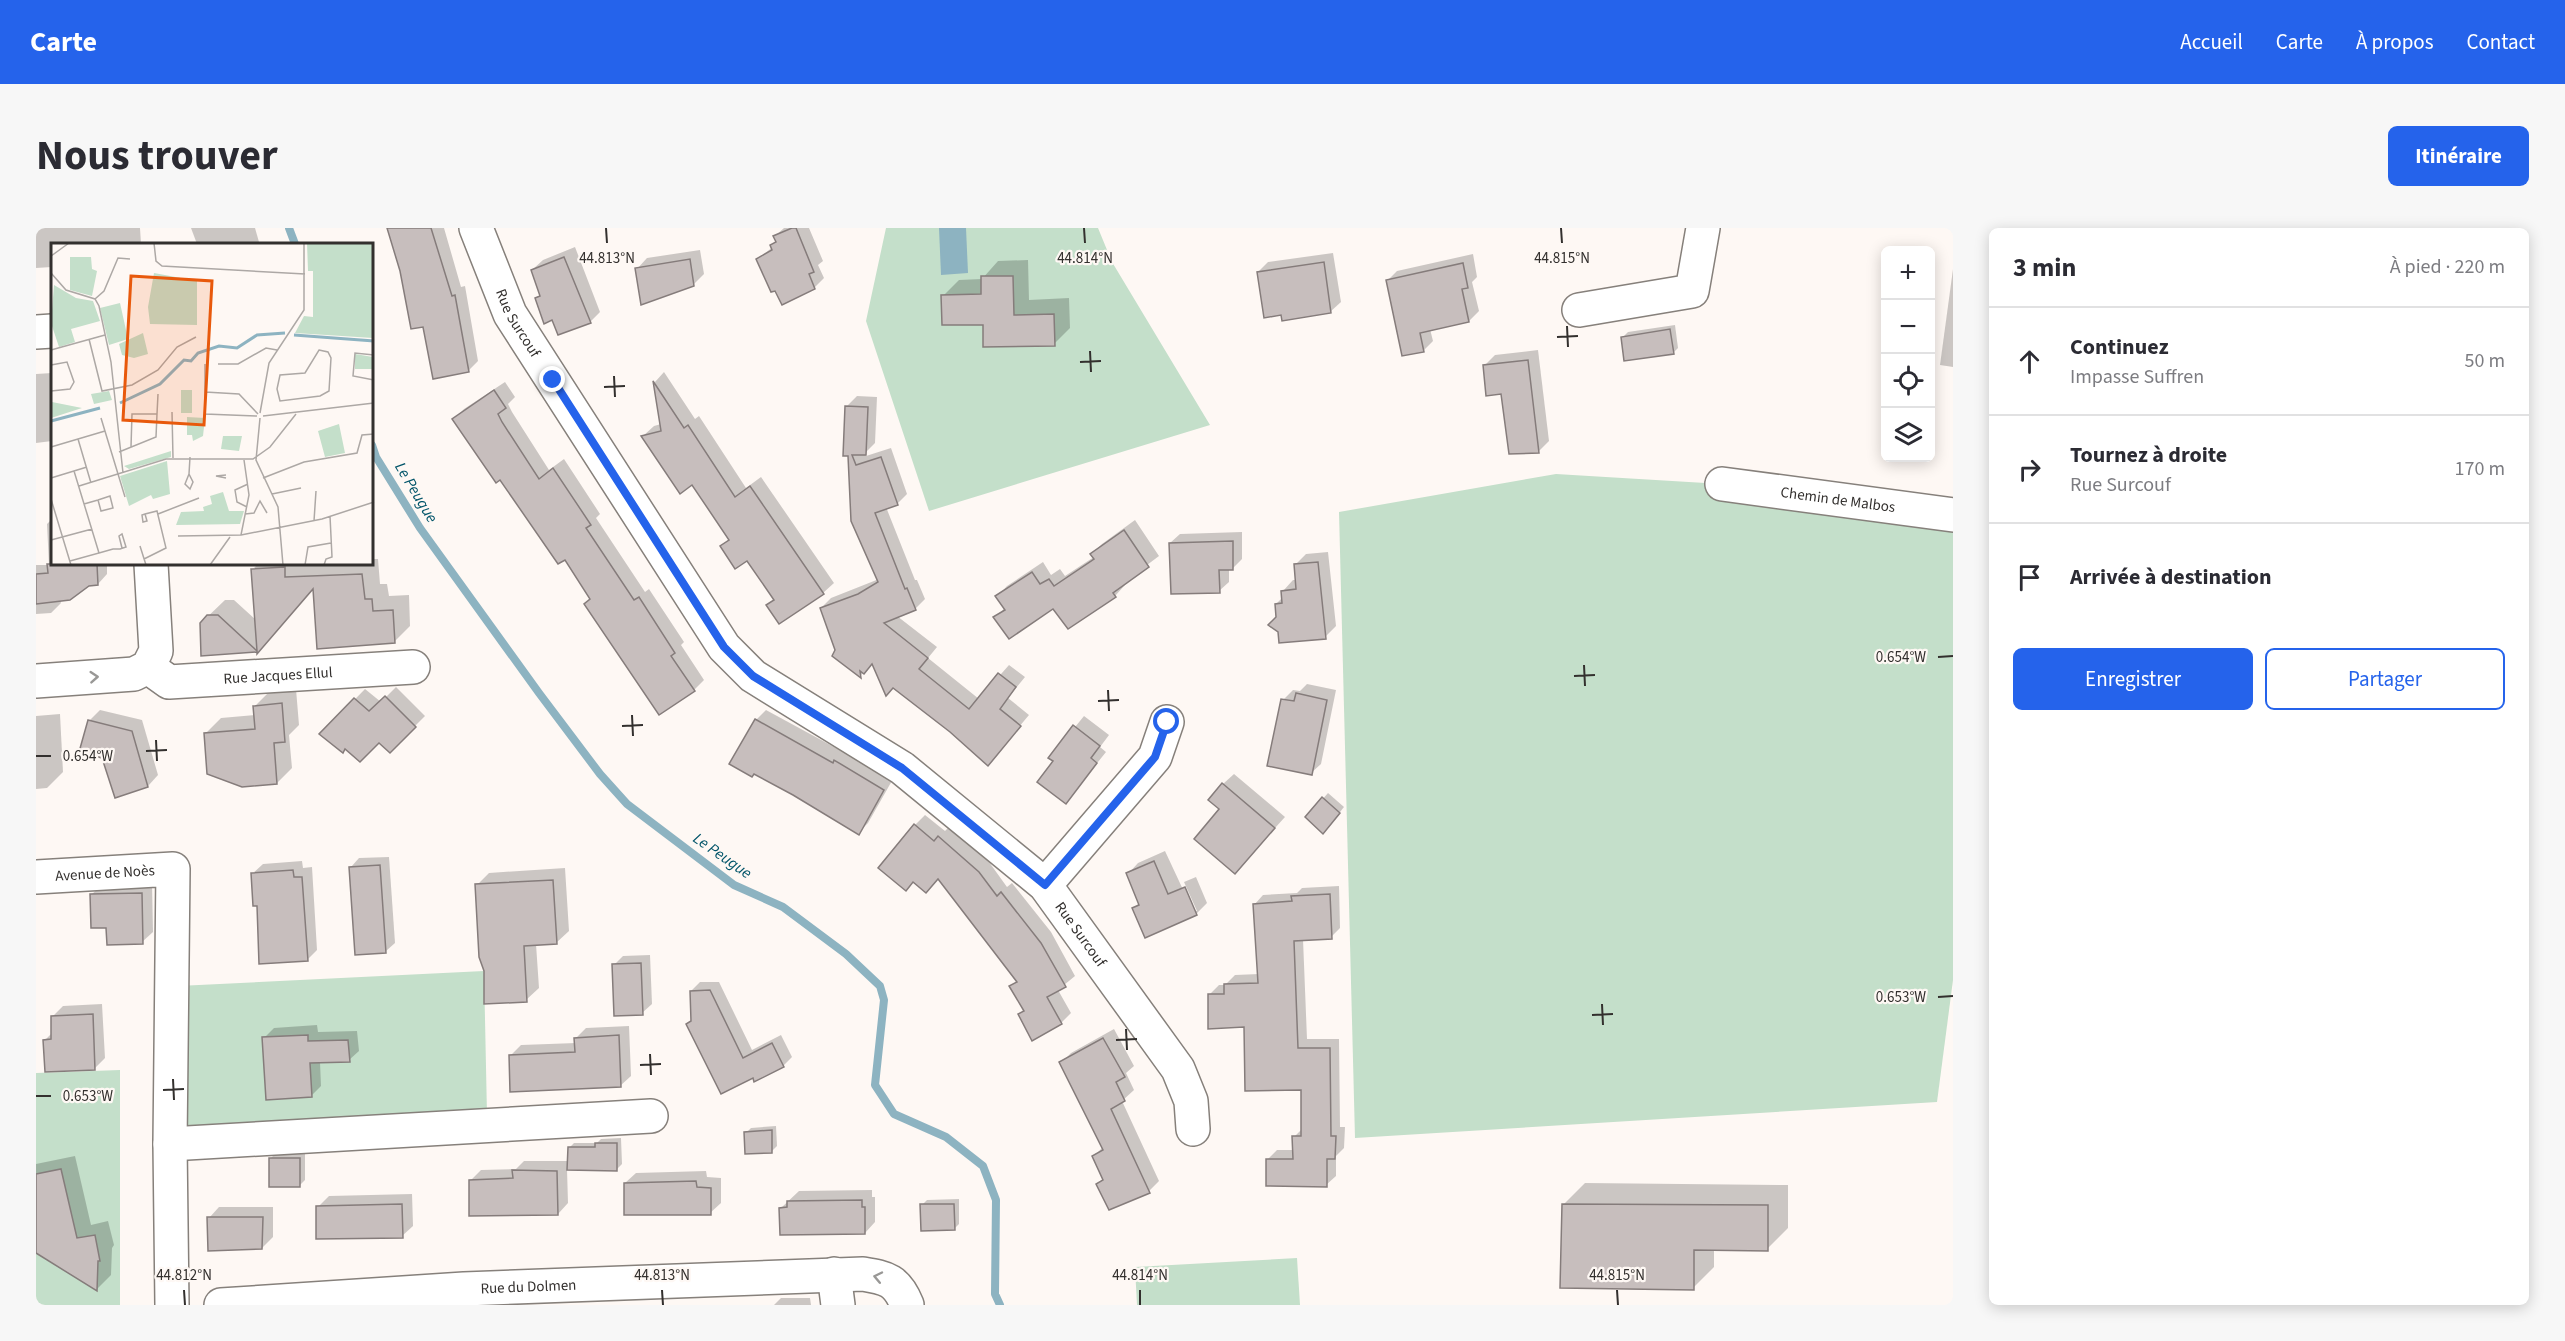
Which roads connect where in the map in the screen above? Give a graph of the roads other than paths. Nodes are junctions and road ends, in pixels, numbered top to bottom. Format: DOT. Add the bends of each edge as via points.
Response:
graph roads {
  1 [pos="1703,228"];
  2 [pos="485,229"];
  3 [pos="1579,310"];
  4 [pos="51,331"];
  5 [pos="36,332"];
  6 [pos="1722,484"];
  7 [pos="1953,515"];
  8 [pos="151,566"];
  9 [pos="148,667"];
  10 [pos="414,667"];
  11 [pos="36,681"];
  12 [pos="1167,722"];
  13 [pos="36,877"];
  14 [pos="1045,885"];
  15 [pos="651,1116"];
  16 [pos="1193,1129"];
  17 [pos="170,1144"];
  18 [pos="836,1289"];
  19 [pos="464,1297"];
  20 [pos="172,1305"];
  21 [pos="221,1305"];
  22 [pos="907,1305"];
  1 -- 3 [label="street" via="1692,291"];
  2 -- 14 [label="street, Rue Surcouf" via="510,314 724,647 753,676 902,768"];
  4 -- 5 [label="street"];
  6 -- 7 [label="street, Chemin de Malbos"];
  8 -- 9 [label="street" via="156,651"];
  9 -- 10 [label="street, Rue Jacques Ellul" via="169,682"];
  11 -- 9 [label="street, one-way" via="134,674"];
  12 -- 14 [label="street" via="1155,757"];
  13 -- 17 [label="street, Avenue de Noès" via="173,868"];
  14 -- 16 [label="street, Rue Surcouf" via="1178,1070 1191,1101"];
  15 -- 17 [label="street"];
  17 -- 20 [label="street"];
  18 -- 19 [label="street, Rue du Dolmen"];
  22 -- 18 [label="street, Rue du Dolmen, one-way" via="887,1278 863,1274"];
  19 -- 21 [label="street, Rue du Dolmen"];
}
